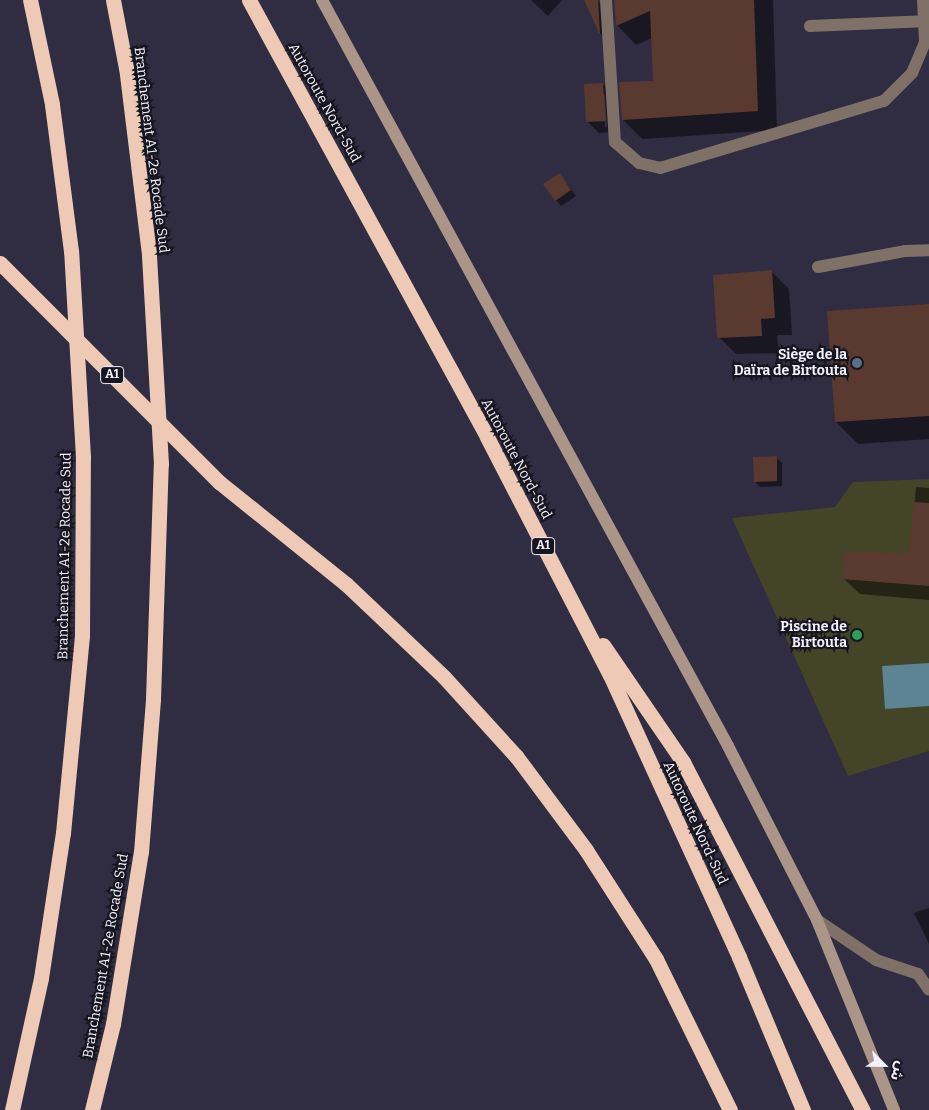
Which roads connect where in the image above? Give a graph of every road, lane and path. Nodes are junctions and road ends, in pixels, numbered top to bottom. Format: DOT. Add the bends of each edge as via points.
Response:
graph roads {
  1 [pos="30,0"];
  2 [pos="113,0"];
  3 [pos="249,0"];
  4 [pos="322,0"];
  5 [pos="606,0"];
  6 [pos="922,0"];
  7 [pos="927,21"];
  8 [pos="810,26"];
  9 [pos="929,250"];
  10 [pos="2,266"];
  11 [pos="818,267"];
  12 [pos="565,588"];
  13 [pos="816,920"];
  14 [pos="924,973"];
  15 [pos="929,990"];
  16 [pos="12,1110"];
  17 [pos="92,1110"];
  18 [pos="730,1110"];
  19 [pos="803,1110"];
  20 [pos="863,1110"];
  21 [pos="894,1110"];
  1 -- 16 [label="highway, Branchement A1-2e Rocade Sud" via="52,104 70,251 84,458 82,636 63,833 41,978"];
  2 -- 17 [label="highway, Branchement A1-2e Rocade Sud" via="126,68 149,254 161,464 153,699 141,852 113,1024"];
  3 -- 12 [label="highway, Autoroute Nord-Sud / A1" via="487,437"];
  4 -- 13 [label="main road" via="723,737"];
  5 -- 7 [label="street" via="615,142 639,163 660,168 884,101 912,73 925,42"];
  6 -- 7 [label="street"];
  7 -- 8 [label="street"];
  9 -- 11 [label="street" via="905,251"];
  10 -- 18 [label="highway, A1" via="218,482 346,584 444,677 516,756 586,850 656,959"];
  12 -- 19 [label="highway, Autoroute Nord-Sud / A1" via="610,675 731,940"];
  12 -- 20 [label="highway" via="683,762"];
  13 -- 14 [label="street" via="876,960"];
  13 -- 21 [label="main road"];
  14 -- 15 [label="street"];
}
